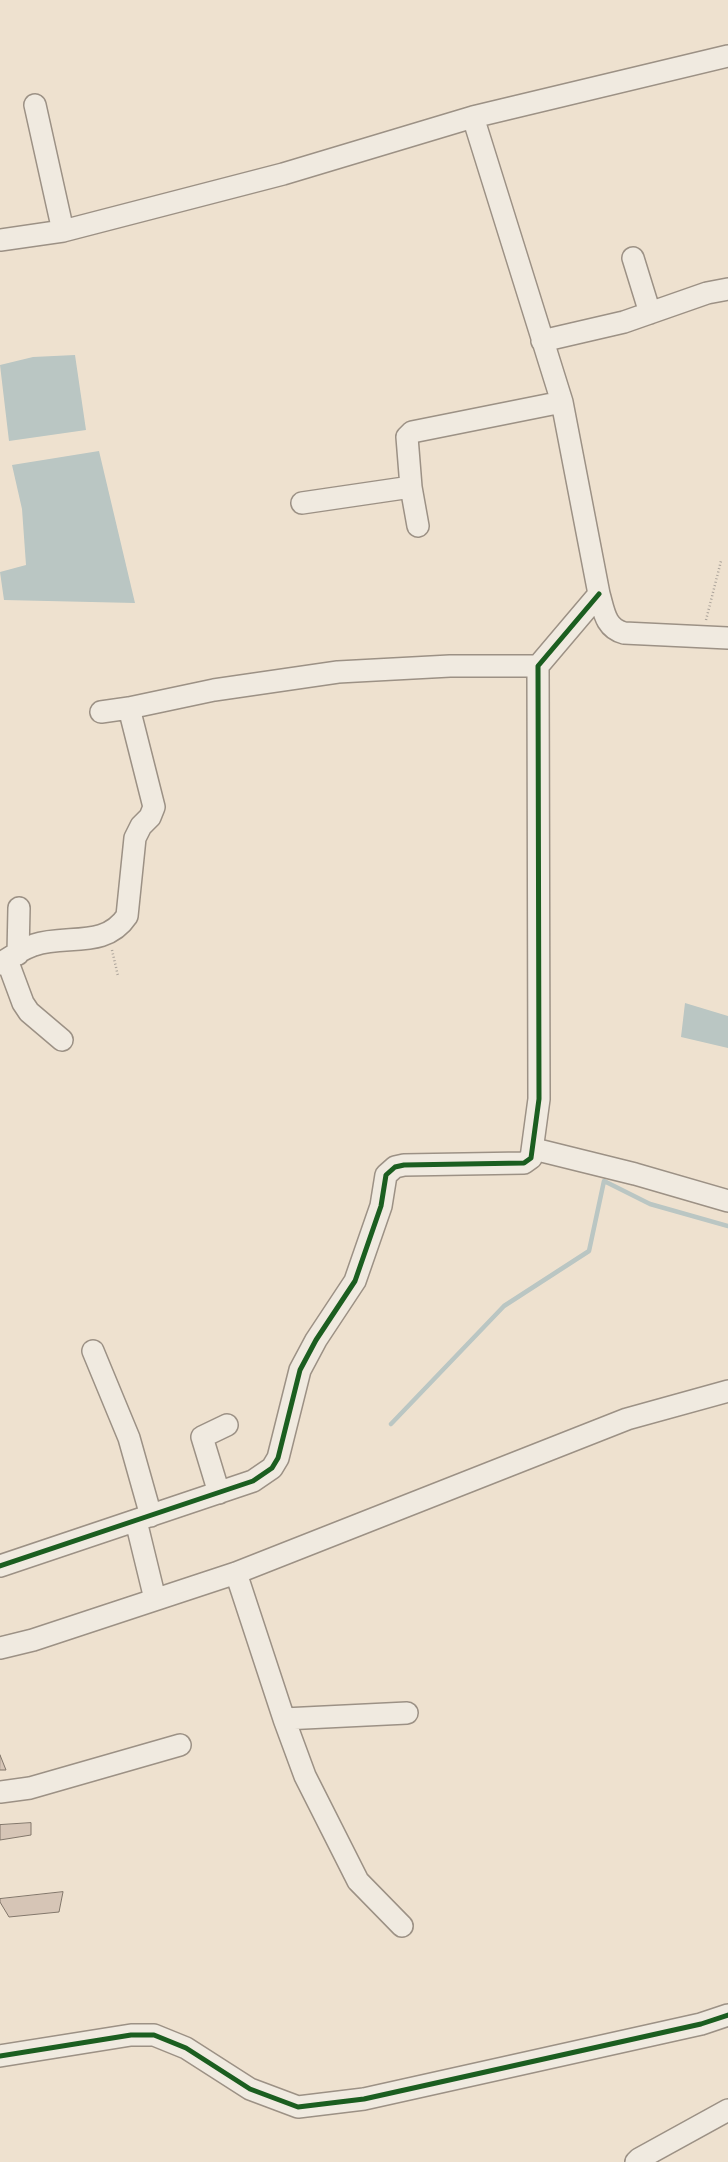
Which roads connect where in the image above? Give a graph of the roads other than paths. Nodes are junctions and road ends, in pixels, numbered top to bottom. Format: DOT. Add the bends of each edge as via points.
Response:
graph roads {
  1 [pos="728,56"];
  2 [pos="35,105"];
  3 [pos="474,118"];
  4 [pos="63,231"];
  5 [pos="0,240"];
  6 [pos="633,258"];
  7 [pos="728,289"];
  8 [pos="650,313"];
  9 [pos="542,341"];
  10 [pos="562,402"];
  11 [pos="411,487"];
  12 [pos="302,503"];
  13 [pos="418,526"];
  14 [pos="599,594"];
  15 [pos="728,638"];
  16 [pos="538,666"];
  17 [pos="129,708"];
  18 [pos="101,712"];
  19 [pos="20,908"];
  20 [pos="8,959"];
  21 [pos="62,1040"];
  22 [pos="534,1149"];
  23 [pos="728,1201"];
  24 [pos="93,1351"];
  25 [pos="728,1391"];
  26 [pos="227,1426"];
  27 [pos="220,1493"];
  28 [pos="143,1518"];
  29 [pos="0,1566"];
  30 [pos="236,1573"];
  31 [pos="155,1599"];
  32 [pos="0,1648"];
  33 [pos="407,1713"];
  34 [pos="284,1719"];
  35 [pos="180,1744"];
  36 [pos="0,1792"];
  37 [pos="402,1926"];
  38 [pos="728,2015"];
  39 [pos="0,2056"];
  40 [pos="728,2110"];
  41 [pos="636,2162"];
  1 -- 3 [label="street"];
  2 -- 4 [label="street"];
  3 -- 4 [label="street" via="283,174"];
  3 -- 9 [label="street"];
  4 -- 5 [label="street"];
  6 -- 8 [label="street"];
  7 -- 8 [label="street"];
  8 -- 9 [label="street"];
  9 -- 10 [label="street"];
  10 -- 11 [label="street" via="412,432 406,445"];
  10 -- 14 [label="street"];
  11 -- 12 [label="street"];
  11 -- 13 [label="street"];
  14 -- 15 [label="street" via="608,624 615,631"];
  14 -- 16 [label="street"];
  16 -- 17 [label="street" via="450,666 338,672 214,690"];
  16 -- 22 [label="street" via="539,1099"];
  17 -- 18 [label="street"];
  17 -- 20 [label="street" via="154,808 135,838 127,916 108,934 33,945"];
  19 -- 20 [label="street"];
  20 -- 21 [label="street" via="23,1003"];
  22 -- 23 [label="street"];
  22 -- 27 [label="street" via="531,1158 524,1163 404,1165 395,1167 386,1175 381,1206 355,1281 300,1370 278,1458 272,1468 253,1481"];
  24 -- 28 [label="street" via="129,1438"];
  25 -- 30 [label="street" via="627,1419"];
  26 -- 27 [label="street" via="202,1437"];
  27 -- 28 [label="street"];
  28 -- 29 [label="street"];
  28 -- 31 [label="street"];
  30 -- 31 [label="street"];
  30 -- 34 [label="street"];
  31 -- 32 [label="street"];
  33 -- 34 [label="street"];
  34 -- 37 [label="street" via="305,1776 358,1881"];
  35 -- 36 [label="street" via="30,1788"];
  38 -- 39 [label="street" via="701,2024 364,2099 298,2107 250,2089 186,2048 154,2035 131,2035"];
  40 -- 41 [label="street"];
}
